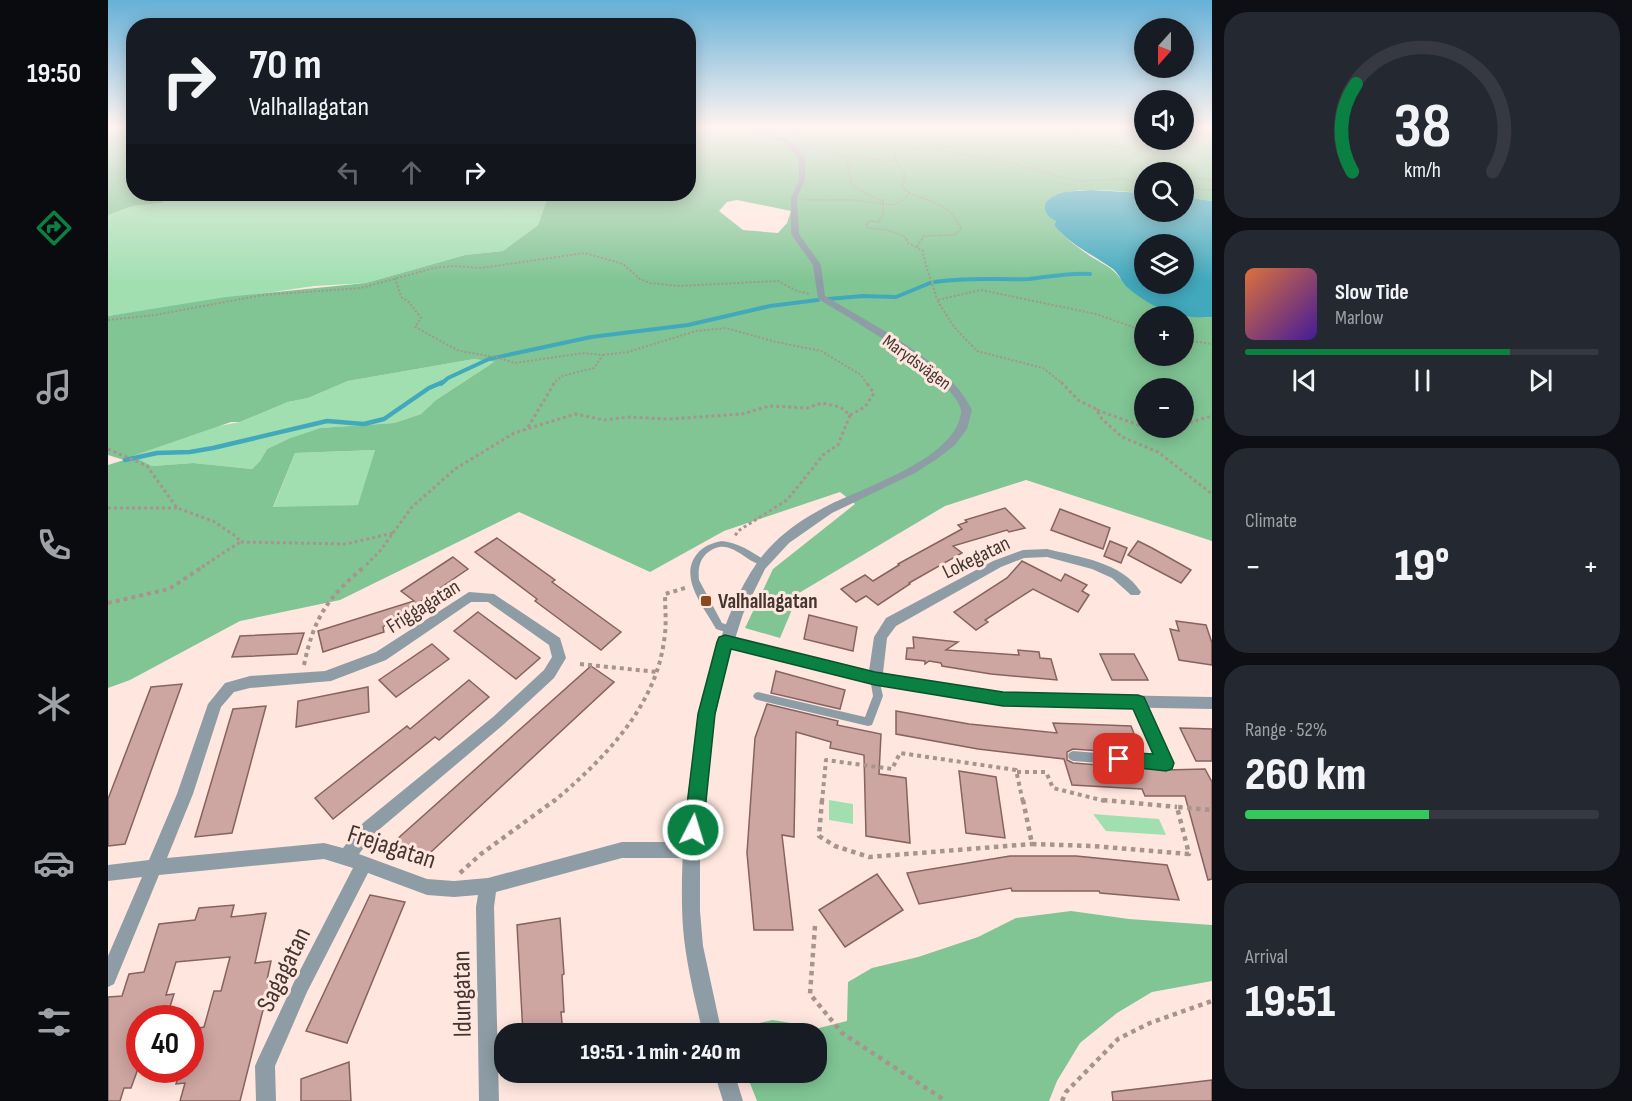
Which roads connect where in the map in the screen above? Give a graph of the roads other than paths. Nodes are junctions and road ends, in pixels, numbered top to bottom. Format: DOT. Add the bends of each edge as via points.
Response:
graph roads {
  1 [pos="802,179"];
  2 [pos="763,563"];
  3 [pos="1136,592"];
  4 [pos="728,636"];
  5 [pos="875,678"];
  6 [pos="758,696"];
  7 [pos="1138,702"];
  8 [pos="1212,703"];
  9 [pos="1073,756"];
  10 [pos="692,850"];
  11 [pos="346,857"];
  12 [pos="364,864"];
  13 [pos="154,869"];
  14 [pos="108,873"];
  15 [pos="488,886"];
  16 [pos="108,978"];
  17 [pos="711,1023"];
  18 [pos="727,1083"];
  19 [pos="266,1101"];
  20 [pos="489,1101"];
  21 [pos="733,1101"];
  1 -- 2 [label="street, Marydsvägen" via="794,198 795,234 817,265 821,297 947,381 963,397 966,423 957,438 936,456 828,510 793,533"];
  2 -- 4 [label="street, Marydsvägen"];
  2 -- 4 [label="lane" via="729,545 707,549 693,566 695,579"];
  3 -- 5 [label="street, Lokegatan" via="1095,565 1047,553 1023,554 997,564 891,622 882,636"];
  4 -- 5 [label="street"];
  4 -- 10 [label="street, Marydsvägen" via="706,714"];
  5 -- 6 [label="lane" via="878,696 868,722"];
  5 -- 7 [label="street" via="1003,699"];
  7 -- 8 [label="street"];
  7 -- 9 [label="lane" via="1166,763"];
  10 -- 15 [label="street, Frejagatan" via="622,850"];
  10 -- 17 [label="street, Marydsvägen" via="694,946"];
  11 -- 12 [label="street, Frejagatan"];
  11 -- 13 [label="street, Frejagatan" via="324,851"];
  11 -- 13 [label="street, Friggagatan" via="369,828 549,674 559,658 555,642 490,597 469,597 381,657 326,677 230,687 215,705"];
  12 -- 15 [label="street, Frejagatan" via="427,887"];
  12 -- 19 [label="street, Sagagatan" via="265,1066"];
  13 -- 14 [label="street, Frejagatan"];
  13 -- 16 [label="street"];
  15 -- 20 [label="street, Idungatan" via="485,907"];
  18 -- 21 [label="street"];
}
